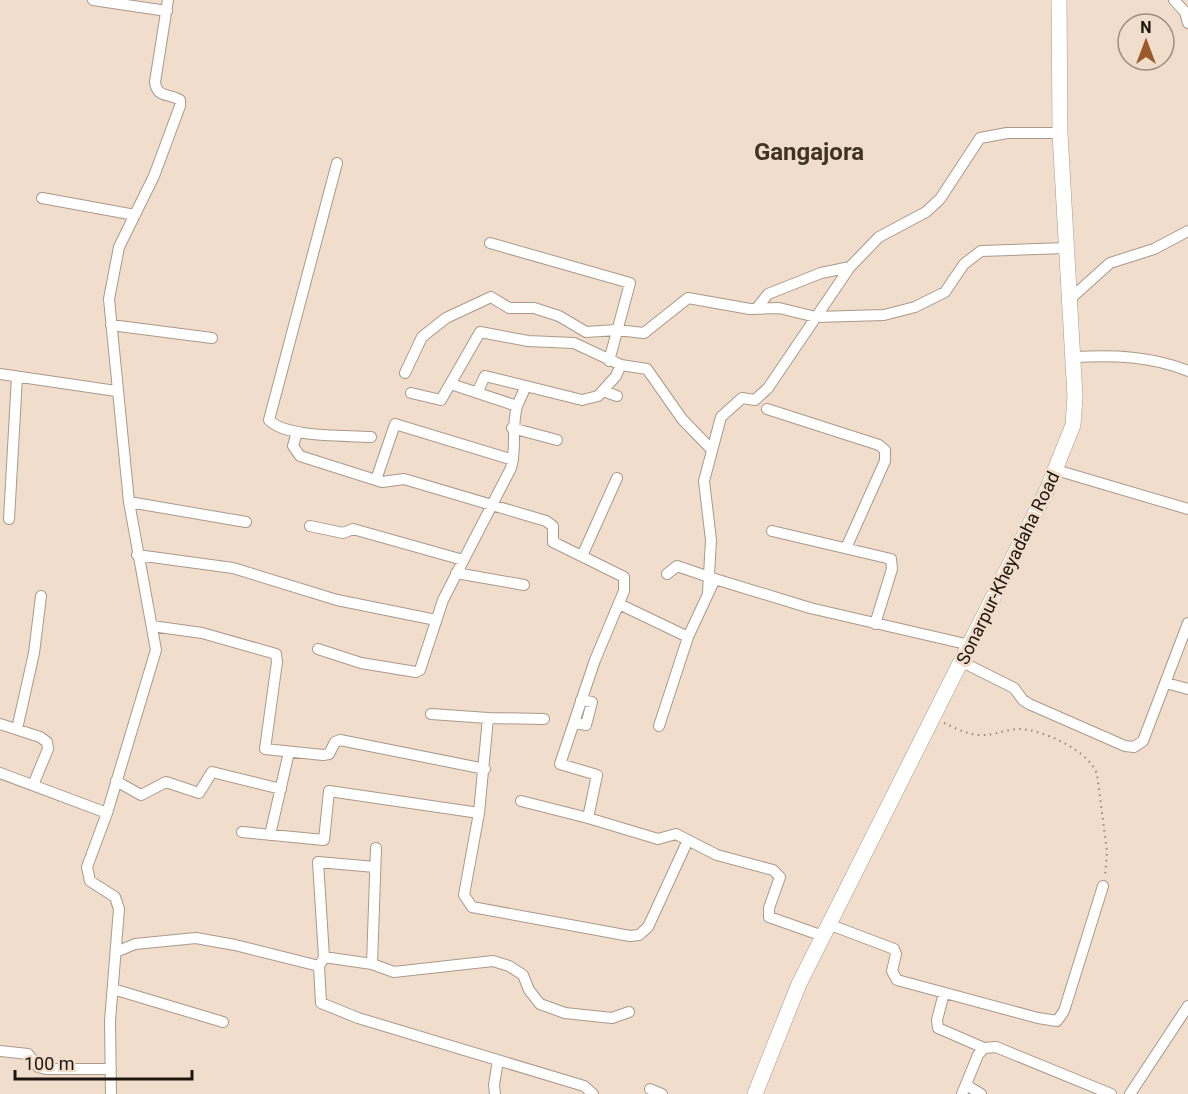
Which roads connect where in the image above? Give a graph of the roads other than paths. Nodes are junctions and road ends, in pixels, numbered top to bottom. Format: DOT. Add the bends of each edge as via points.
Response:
graph roads {
  1 [pos="93,0"];
  2 [pos="1059,0"];
  3 [pos="1174,0"];
  4 [pos="167,5"];
  5 [pos="1188,23"];
  6 [pos="1060,132"];
  7 [pos="337,164"];
  8 [pos="42,198"];
  9 [pos="135,215"];
  10 [pos="1188,231"];
  11 [pos="490,243"];
  12 [pos="1066,248"];
  13 [pos="850,267"];
  14 [pos="1070,299"];
  15 [pos="757,308"];
  16 [pos="816,317"];
  17 [pos="111,325"];
  18 [pos="617,330"];
  19 [pos="212,338"];
  20 [pos="1075,357"];
  21 [pos="609,361"];
  22 [pos="621,364"];
  23 [pos="1188,371"];
  24 [pos="405,373"];
  25 [pos="0,374"];
  26 [pos="17,377"];
  27 [pos="451,384"];
  28 [pos="526,387"];
  29 [pos="116,391"];
  30 [pos="603,391"];
  31 [pos="411,393"];
  32 [pos="477,393"];
  33 [pos="617,396"];
  34 [pos="517,406"];
  35 [pos="767,409"];
  36 [pos="512,428"];
  37 [pos="297,432"];
  38 [pos="371,437"];
  39 [pos="557,440"];
  40 [pos="712,450"];
  41 [pos="513,460"];
  42 [pos="1056,470"];
  43 [pos="617,478"];
  44 [pos="376,480"];
  45 [pos="129,502"];
  46 [pos="492,505"];
  47 [pos="1188,509"];
  48 [pos="9,519"];
  49 [pos="246,522"];
  50 [pos="310,526"];
  51 [pos="772,531"];
  52 [pos="846,548"];
  53 [pos="137,555"];
  54 [pos="582,556"];
  55 [pos="463,560"];
  56 [pos="456,573"];
  57 [pos="667,574"];
  58 [pos="712,578"];
  59 [pos="524,585"];
  60 [pos="41,596"];
  61 [pos="619,604"];
  62 [pos="436,620"];
  63 [pos="1188,623"];
  64 [pos="875,624"];
  65 [pos="152,626"];
  66 [pos="688,637"];
  67 [pos="970,645"];
  68 [pos="318,650"];
  69 [pos="962,662"];
  70 [pos="1166,683"];
  71 [pos="1188,689"];
  72 [pos="431,714"];
  73 [pos="488,718"];
  74 [pos="544,719"];
  75 [pos="0,724"];
  76 [pos="659,726"];
  77 [pos="17,729"];
  78 [pos="289,752"];
  79 [pos="485,769"];
  80 [pos="0,773"];
  81 [pos="116,781"];
  82 [pos="33,785"];
  83 [pos="281,789"];
  84 [pos="521,801"];
  85 [pos="107,813"];
  86 [pos="479,813"];
  87 [pos="588,818"];
  88 [pos="242,832"];
  89 [pos="270,835"];
  90 [pos="688,840"];
  91 [pos="376,848"];
  92 [pos="375,867"];
  93 [pos="1103,886"];
  94 [pos="826,930"];
  95 [pos="116,952"];
  96 [pos="321,961"];
  97 [pos="372,964"];
  98 [pos="113,989"];
  99 [pos="944,993"];
  100 [pos="1188,1006"];
  101 [pos="629,1012"];
  102 [pos="222,1022"];
  103 [pos="984,1048"];
  104 [pos="0,1051"];
  105 [pos="498,1060"];
  106 [pos="111,1069"];
  107 [pos="650,1089"];
  108 [pos="964,1090"];
  109 [pos="111,1094"];
  110 [pos="495,1094"];
  111 [pos="593,1094"];
  112 [pos="662,1094"];
  113 [pos="755,1094"];
  114 [pos="981,1094"];
  115 [pos="1111,1094"];
  116 [pos="1130,1094"];
  1 -- 4 [label="street"];
  2 -- 6 [label="main road, Sonarpur-Kheyadaha Road"];
  3 -- 5 [label="street" via="1185,12"];
  4 -- 9 [label="street" via="155,82 161,95 180,100 180,106"];
  6 -- 12 [label="main road, Sonarpur-Kheyadaha Road"];
  6 -- 13 [label="street" via="1007,132 980,138 940,199 926,212 879,237"];
  7 -- 37 [label="street" via="269,412 273,424"];
  8 -- 9 [label="street"];
  9 -- 17 [label="street" via="116,260 109,298"];
  10 -- 14 [label="street" via="1154,249 1110,263"];
  11 -- 18 [label="street" via="630,283"];
  12 -- 14 [label="main road, Sonarpur-Kheyadaha Road"];
  12 -- 16 [label="street" via="981,251 964,264 945,292 915,307 884,315"];
  13 -- 15 [label="street" via="821,273 768,294"];
  13 -- 16 [label="street"];
  14 -- 20 [label="main road, Sonarpur-Kheyadaha Road"];
  15 -- 16 [label="street" via="779,308"];
  15 -- 18 [label="street" via="688,298 644,333"];
  16 -- 40 [label="street" via="768,388 755,400 742,398 721,417"];
  17 -- 19 [label="street"];
  17 -- 29 [label="street"];
  18 -- 21 [label="street"];
  18 -- 24 [label="street" via="586,332 559,316 534,308 509,308 491,297 446,318 422,337"];
  20 -- 23 [label="street" via="1136,358"];
  20 -- 42 [label="main road, Sonarpur-Kheyadaha Road" via="1073,425"];
  21 -- 22 [label="street"];
  21 -- 27 [label="street" via="574,343 528,341 480,332"];
  22 -- 30 [label="street"];
  22 -- 40 [label="street" via="647,369 682,419"];
  25 -- 26 [label="street"];
  26 -- 29 [label="street"];
  26 -- 48 [label="street"];
  27 -- 31 [label="street" via="441,400"];
  27 -- 32 [label="street"];
  28 -- 30 [label="street" via="582,400"];
  28 -- 32 [label="street" via="485,376"];
  28 -- 34 [label="street"];
  29 -- 45 [label="street"];
  30 -- 33 [label="street"];
  32 -- 34 [label="street"];
  34 -- 36 [label="street"];
  35 -- 52 [label="street" via="885,450 885,461"];
  36 -- 39 [label="street"];
  36 -- 41 [label="street"];
  37 -- 38 [label="street"];
  37 -- 44 [label="street" via="293,446 300,456"];
  40 -- 58 [label="street" via="704,481"];
  41 -- 44 [label="street" via="395,424"];
  41 -- 46 [label="street"];
  42 -- 47 [label="street"];
  42 -- 67 [label="main road, Sonarpur-Kheyadaha Road"];
  43 -- 54 [label="street"];
  44 -- 46 [label="street" via="404,479"];
  45 -- 49 [label="street"];
  45 -- 53 [label="street"];
  46 -- 54 [label="street" via="550,523 553,542"];
  46 -- 55 [label="street"];
  50 -- 55 [label="street" via="343,533 353,530"];
  51 -- 52 [label="street"];
  52 -- 64 [label="street" via="884,556 893,563"];
  53 -- 62 [label="street" via="232,568 337,600"];
  53 -- 65 [label="street"];
  54 -- 61 [label="street" via="624,577"];
  55 -- 56 [label="street"];
  56 -- 59 [label="street"];
  56 -- 62 [label="street"];
  57 -- 58 [label="street" via="677,566"];
  58 -- 64 [label="street"];
  58 -- 66 [label="street"];
  60 -- 77 [label="street" via="34,653"];
  61 -- 66 [label="street"];
  61 -- 87 [label="street" via="560,764 597,775"];
  62 -- 68 [label="street" via="423,665 416,672 361,663"];
  63 -- 70 [label="street"];
  64 -- 67 [label="street"];
  65 -- 78 [label="street" via="202,633 276,654 265,749"];
  65 -- 81 [label="street" via="156,650 153,666"];
  66 -- 76 [label="street"];
  67 -- 69 [label="main road, Sonarpur-Kheyadaha Road"];
  69 -- 70 [label="street" via="1006,683 1029,704 1134,747 1143,741"];
  69 -- 94 [label="main road, Sonarpur-Kheyadaha Road"];
  70 -- 71 [label="street"];
  72 -- 73 [label="street"];
  73 -- 74 [label="street"];
  73 -- 79 [label="street"];
  75 -- 77 [label="street"];
  77 -- 82 [label="street" via="47,742 48,749"];
  78 -- 79 [label="street" via="329,754 340,740"];
  78 -- 83 [label="street"];
  79 -- 86 [label="street"];
  80 -- 82 [label="street"];
  81 -- 83 [label="street" via="141,795 166,782 199,793 212,772"];
  81 -- 85 [label="street"];
  82 -- 85 [label="street"];
  83 -- 89 [label="street"];
  84 -- 87 [label="street"];
  85 -- 95 [label="street" via="87,875 118,902"];
  86 -- 89 [label="street" via="329,791 324,840"];
  86 -- 90 [label="street" via="464,895 472,907 630,936 645,932"];
  87 -- 90 [label="street" via="650,837 664,839 672,833"];
  88 -- 89 [label="street"];
  90 -- 94 [label="street" via="717,855 778,873 770,917"];
  91 -- 92 [label="street"];
  92 -- 96 [label="street" via="318,862"];
  92 -- 97 [label="street"];
  93 -- 99 [label="street" via="1064,1011 1057,1021"];
  94 -- 99 [label="street" via="889,945 896,954 892,971 897,980"];
  94 -- 113 [label="main road, Sonarpur-Kheyadaha Road" via="799,984"];
  95 -- 96 [label="street" via="135,944 196,938"];
  95 -- 98 [label="street"];
  96 -- 97 [label="street"];
  96 -- 105 [label="street" via="321,1003"];
  97 -- 101 [label="street" via="394,972 493,962 523,975 540,1004 565,1013 612,1018"];
  98 -- 102 [label="street"];
  98 -- 106 [label="street"];
  99 -- 103 [label="street" via="938,1028"];
  100 -- 116 [label="street"];
  103 -- 108 [label="street"];
  103 -- 115 [label="street" via="996,1047"];
  104 -- 106 [label="street" via="28,1054 38,1067 46,1069"];
  105 -- 110 [label="street"];
  105 -- 111 [label="street" via="584,1086"];
  106 -- 109 [label="street"];
  107 -- 112 [label="street"];
  108 -- 114 [label="street"];
}
